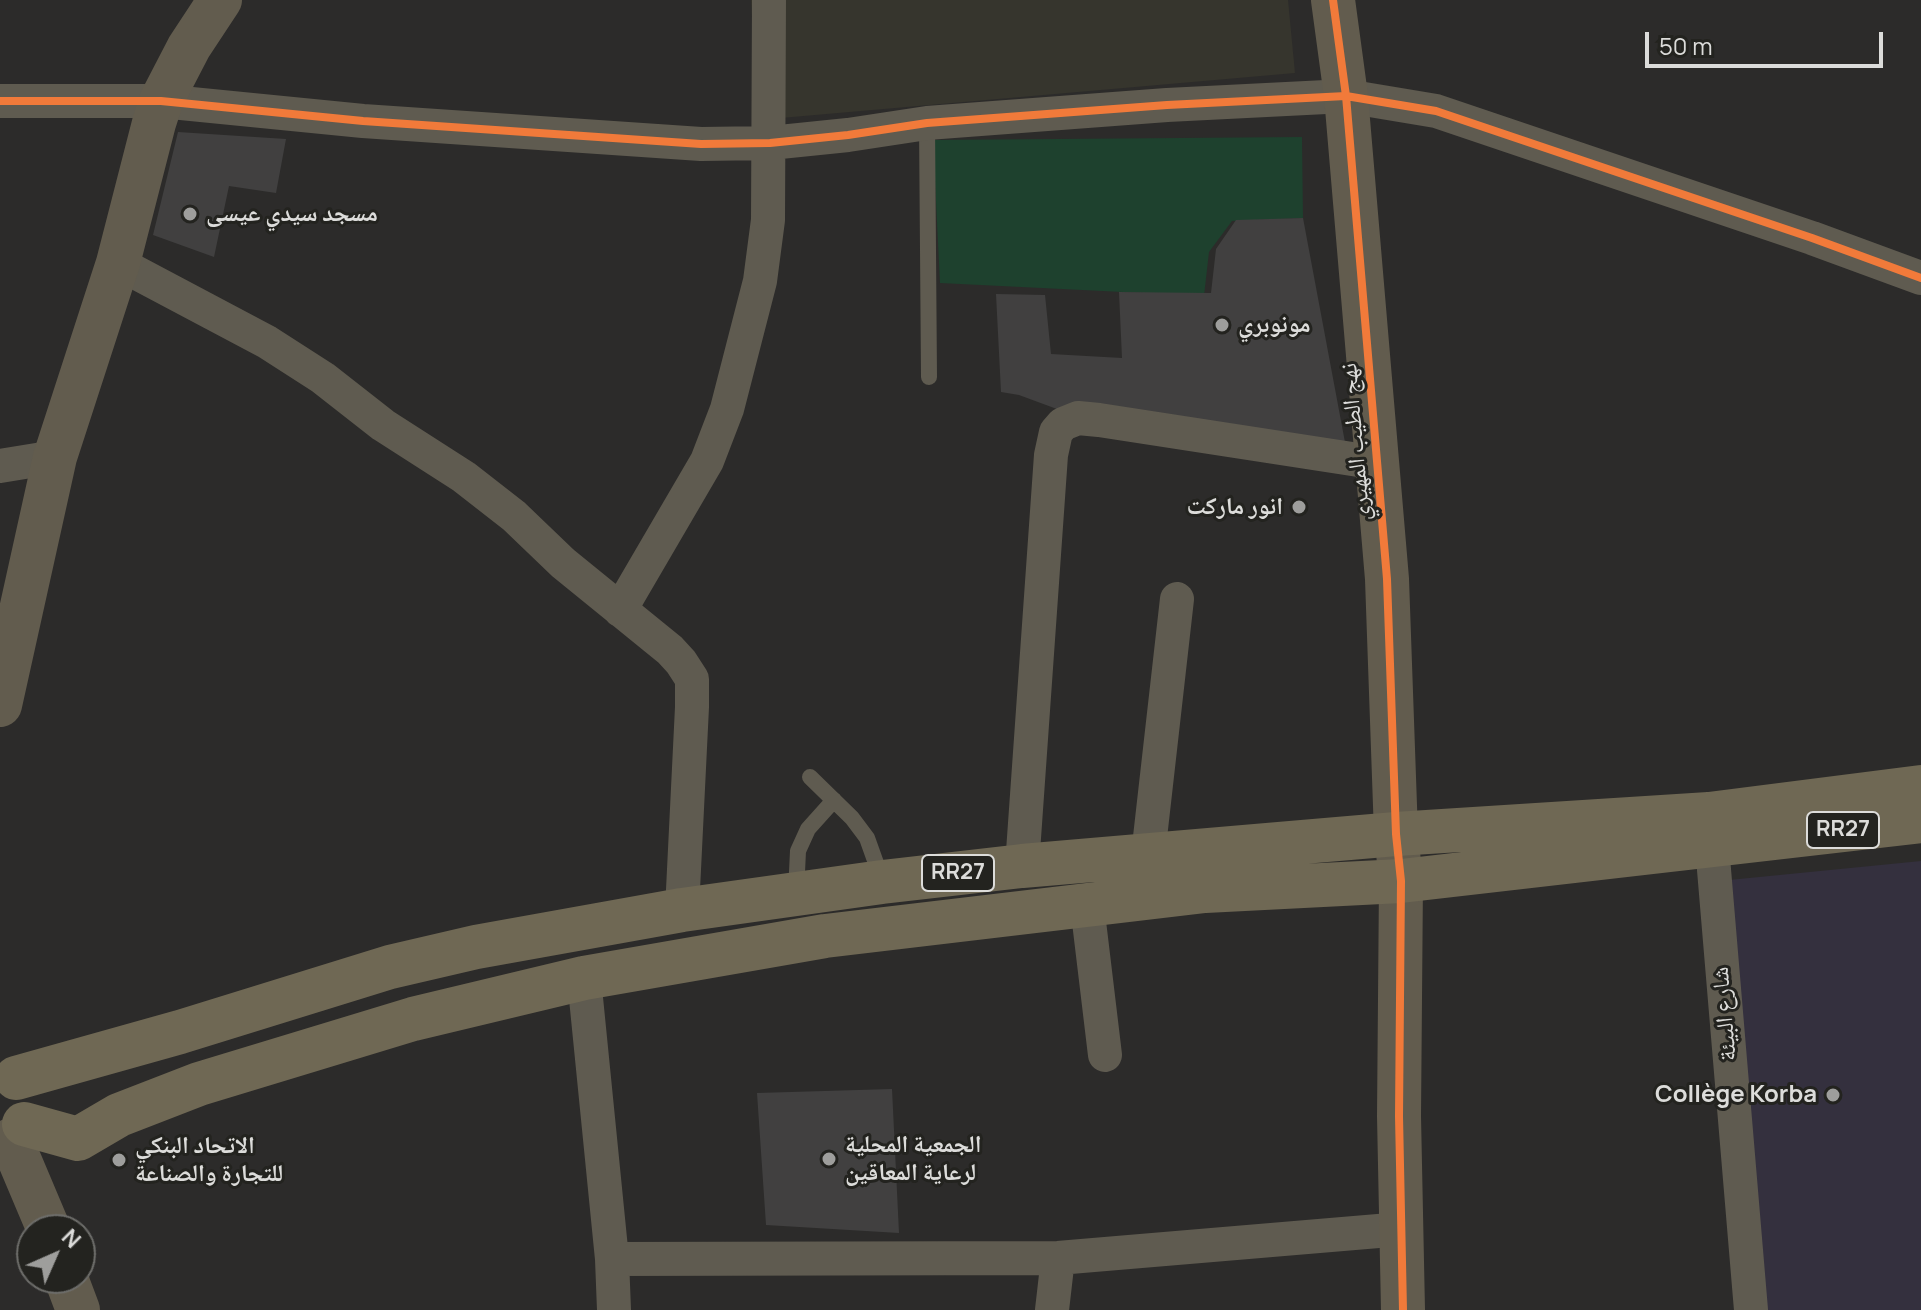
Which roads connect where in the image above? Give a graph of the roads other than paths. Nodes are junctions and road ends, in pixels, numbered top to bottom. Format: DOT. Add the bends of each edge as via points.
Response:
graph roads {
  1 [pos="220,0"];
  2 [pos="769,0"];
  3 [pos="1333,0"];
  4 [pos="1346,96"];
  5 [pos="0,101"];
  6 [pos="161,101"];
  7 [pos="927,123"];
  8 [pos="770,143"];
  9 [pos="118,263"];
  10 [pos="1921,278"];
  11 [pos="929,377"];
  12 [pos="55,457"];
  13 [pos="1378,463"];
  14 [pos="0,466"];
  15 [pos="1177,599"];
  16 [pos="620,610"];
  17 [pos="0,705"];
  18 [pos="810,777"];
  19 [pos="1921,787"];
  20 [pos="834,800"];
  21 [pos="1921,821"];
  22 [pos="1710,829"];
  23 [pos="1396,834"];
  24 [pos="1148,855"];
  25 [pos="1022,866"];
  26 [pos="1401,881"];
  27 [pos="882,882"];
  28 [pos="796,893"];
  29 [pos="1087,905"];
  30 [pos="682,910"];
  31 [pos="584,978"];
  32 [pos="1105,1055"];
  33 [pos="8,1072"];
  34 [pos="12,1137"];
  35 [pos="43,1214"];
  36 [pos="1402,1229"];
  37 [pos="1058,1258"];
  38 [pos="612,1259"];
  39 [pos="614,1310"];
  40 [pos="1052,1310"];
  41 [pos="1403,1310"];
  42 [pos="1751,1310"];
  1 -- 6 [label="street"];
  2 -- 8 [label="street"];
  3 -- 4 [label="street, نهج الطيب المهيري"];
  4 -- 7 [label="street"];
  4 -- 10 [label="street" via="1436,111"];
  4 -- 13 [label="street, نهج الطيب المهيري"];
  5 -- 6 [label="street"];
  6 -- 8 [label="street" via="550,134"];
  6 -- 9 [label="street"];
  7 -- 8 [label="street"];
  7 -- 11 [label="lane"];
  8 -- 16 [label="street" via="760,281 727,409 707,461"];
  9 -- 12 [label="street"];
  9 -- 16 [label="street" via="323,378 514,516"];
  12 -- 14 [label="street"];
  12 -- 17 [label="street"];
  13 -- 23 [label="street, نهج الطيب المهيري"];
  13 -- 25 [label="street" via="1099,420 1078,418 1063,424 1051,455"];
  15 -- 24 [label="street"];
  16 -- 30 [label="street" via="670,650 692,679"];
  18 -- 20 [label="lane"];
  19 -- 22 [label="highway, RR27"];
  20 -- 27 [label="lane" via="867,838"];
  20 -- 28 [label="lane" via="808,829 798,851"];
  21 -- 22 [label="highway, RR27"];
  22 -- 23 [label="highway, RR27"];
  22 -- 26 [label="highway, RR27"];
  22 -- 42 [label="street, شارع البيئة"];
  23 -- 24 [label="highway, RR27"];
  23 -- 26 [label="street, نهج الطيب المهيري"];
  24 -- 25 [label="highway, RR27"];
  25 -- 27 [label="highway, RR27"];
  26 -- 29 [label="highway, RR27" via="1205,891"];
  26 -- 36 [label="street, نهج الطيب المهيري"];
  27 -- 28 [label="highway, RR27"];
  28 -- 30 [label="highway, RR27"];
  29 -- 31 [label="highway, RR27" via="825,936"];
  29 -- 32 [label="street"];
  30 -- 33 [label="highway, RR27" via="390,967 180,1032"];
  31 -- 34 [label="highway, RR27" via="413,1019 199,1084 119,1115 78,1139"];
  31 -- 38 [label="street"];
  33 -- 34 [label="highway, RR27" via="27,1100"];
  34 -- 35 [label="street"];
  36 -- 37 [label="street"];
  36 -- 41 [label="street, نهج الطيب المهيري"];
  37 -- 38 [label="street"];
  37 -- 40 [label="street"];
  38 -- 39 [label="street"];
}
